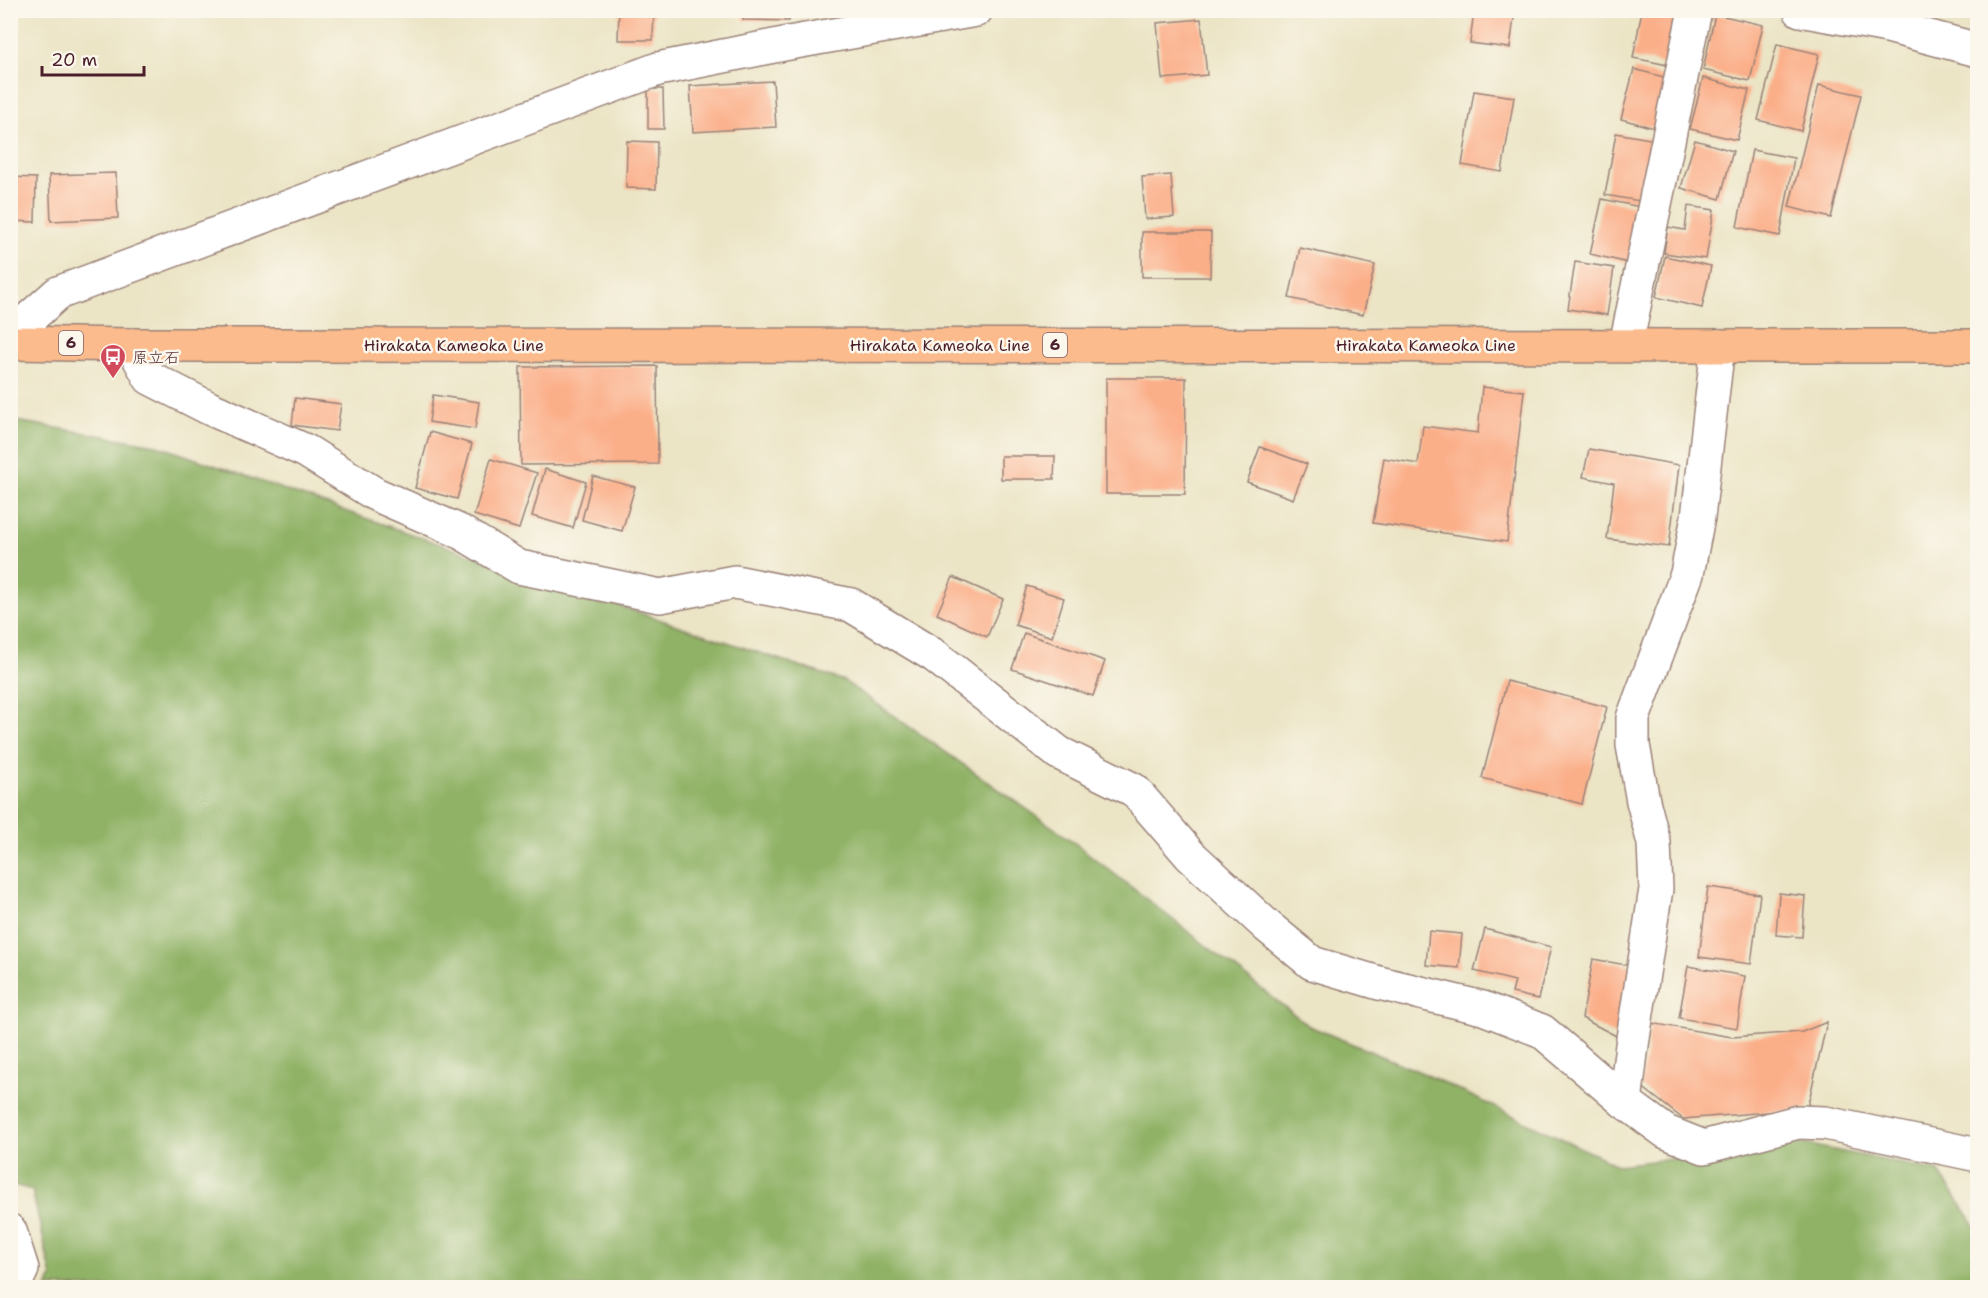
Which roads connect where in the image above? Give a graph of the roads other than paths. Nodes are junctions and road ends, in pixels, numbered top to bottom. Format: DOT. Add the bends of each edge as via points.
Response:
graph roads {
  1 [pos="976,10"];
  2 [pos="1695,10"];
  3 [pos="1800,10"];
  4 [pos="1977,50"];
  5 [pos="18,343"];
  6 [pos="132,345"];
  7 [pos="1626,345"];
  8 [pos="1718,345"];
  9 [pos="1977,346"];
  10 [pos="1625,1102"];
  11 [pos="1977,1152"];
  12 [pos="10,1231"];
  13 [pos="14,1287"];
  1 -- 5 [label="street" via="658,69 57,293 31,317"];
  2 -- 7 [label="street"];
  3 -- 4 [label="street" via="1888,26"];
  5 -- 6 [label="main road, Hirakata Kameoka Line / 6"];
  6 -- 7 [label="main road, Hirakata Kameoka Line / 6"];
  6 -- 10 [label="street" via="150,378 306,451 375,494 459,531 519,567 660,596 735,582 851,605 935,656 1059,753 1134,790 1190,855 1312,963 1483,1008 1542,1031"];
  7 -- 8 [label="main road, Hirakata Kameoka Line / 6"];
  8 -- 9 [label="main road, Hirakata Kameoka Line / 6"];
  8 -- 10 [label="street" via="1698,517 1687,574 1634,718 1633,745 1654,843 1656,889"];
  10 -- 11 [label="street" via="1666,1132 1704,1147 1798,1122 1825,1123"];
  12 -- 13 [label="street" via="22,1269"];
}
